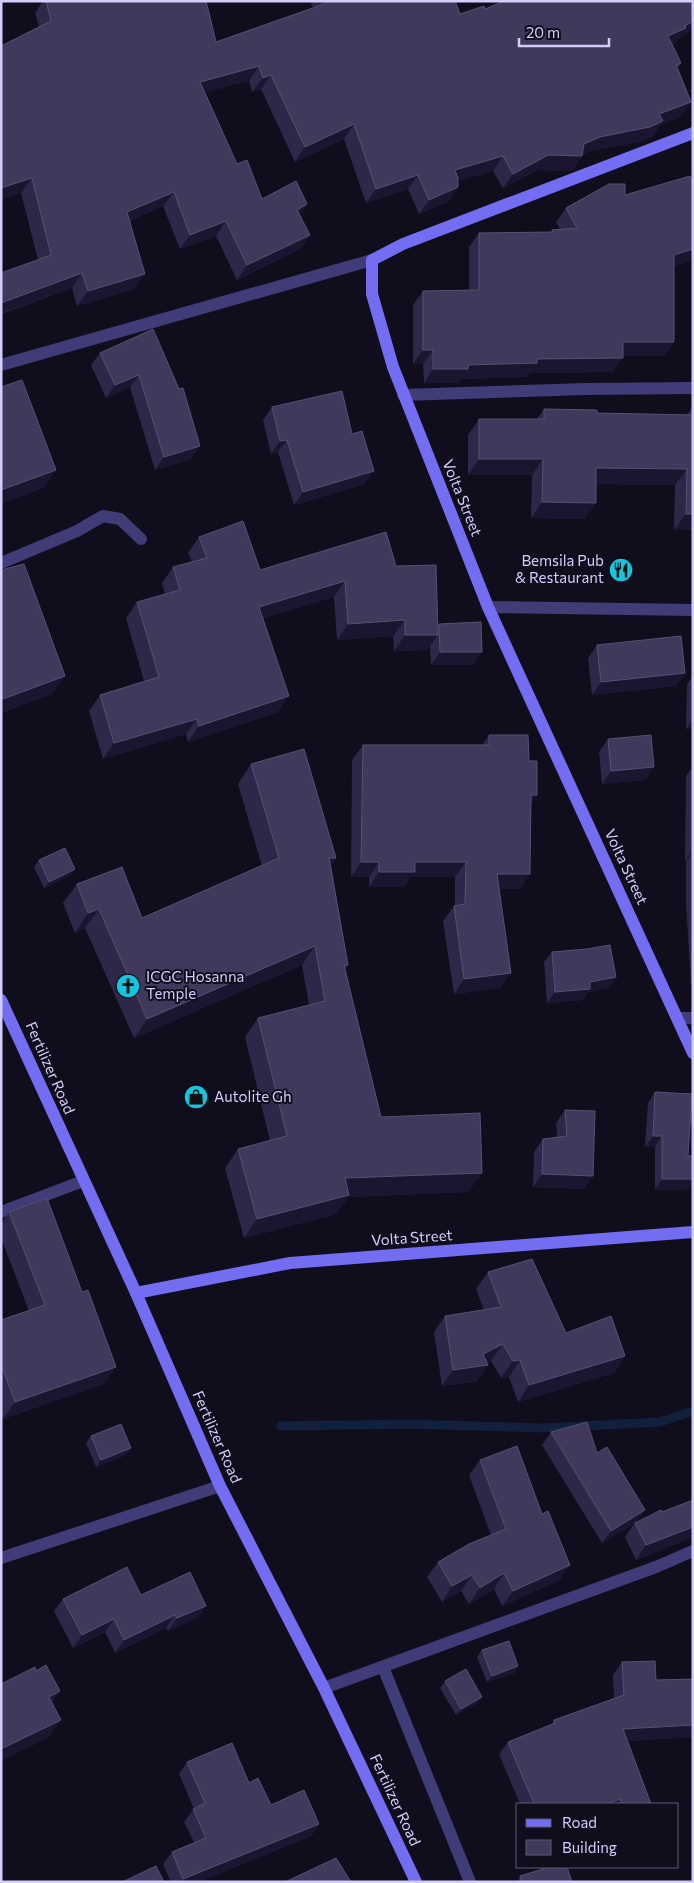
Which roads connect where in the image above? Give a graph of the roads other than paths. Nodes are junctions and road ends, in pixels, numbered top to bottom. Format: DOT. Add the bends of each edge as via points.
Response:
graph roads {
  1 [pos="693,133"];
  2 [pos="372,260"];
  3 [pos="1,365"];
  4 [pos="693,388"];
  5 [pos="403,395"];
  6 [pos="141,539"];
  7 [pos="1,562"];
  8 [pos="488,607"];
  9 [pos="693,610"];
  10 [pos="1,1000"];
  11 [pos="677,1018"];
  12 [pos="693,1018"];
  13 [pos="693,1053"];
  14 [pos="83,1181"];
  15 [pos="1,1212"];
  16 [pos="693,1232"];
  17 [pos="136,1293"];
  18 [pos="220,1486"];
  19 [pos="693,1551"];
  20 [pos="1,1558"];
  21 [pos="383,1667"];
  22 [pos="324,1688"];
  23 [pos="416,1882"];
  24 [pos="470,1882"];
  1 -- 2 [label="street" via="403,244"];
  2 -- 3 [label="street"];
  2 -- 5 [label="street, Volta Street" via="372,294"];
  4 -- 5 [label="street"];
  5 -- 8 [label="street, Volta Street"];
  6 -- 7 [label="street" via="120,519 103,516 77,531"];
  8 -- 9 [label="street"];
  8 -- 11 [label="street, Volta Street"];
  10 -- 14 [label="street, Fertilizer Road"];
  11 -- 12 [label="street"];
  11 -- 13 [label="street, Volta Street"];
  14 -- 15 [label="street"];
  14 -- 17 [label="street, Fertilizer Road"];
  16 -- 17 [label="street, Volta Street" via="290,1263"];
  17 -- 18 [label="street, Fertilizer Road"];
  18 -- 20 [label="street"];
  18 -- 22 [label="street, Fertilizer Road"];
  19 -- 21 [label="street"];
  21 -- 22 [label="street"];
  21 -- 24 [label="street"];
  22 -- 23 [label="street, Fertilizer Road"];
}
